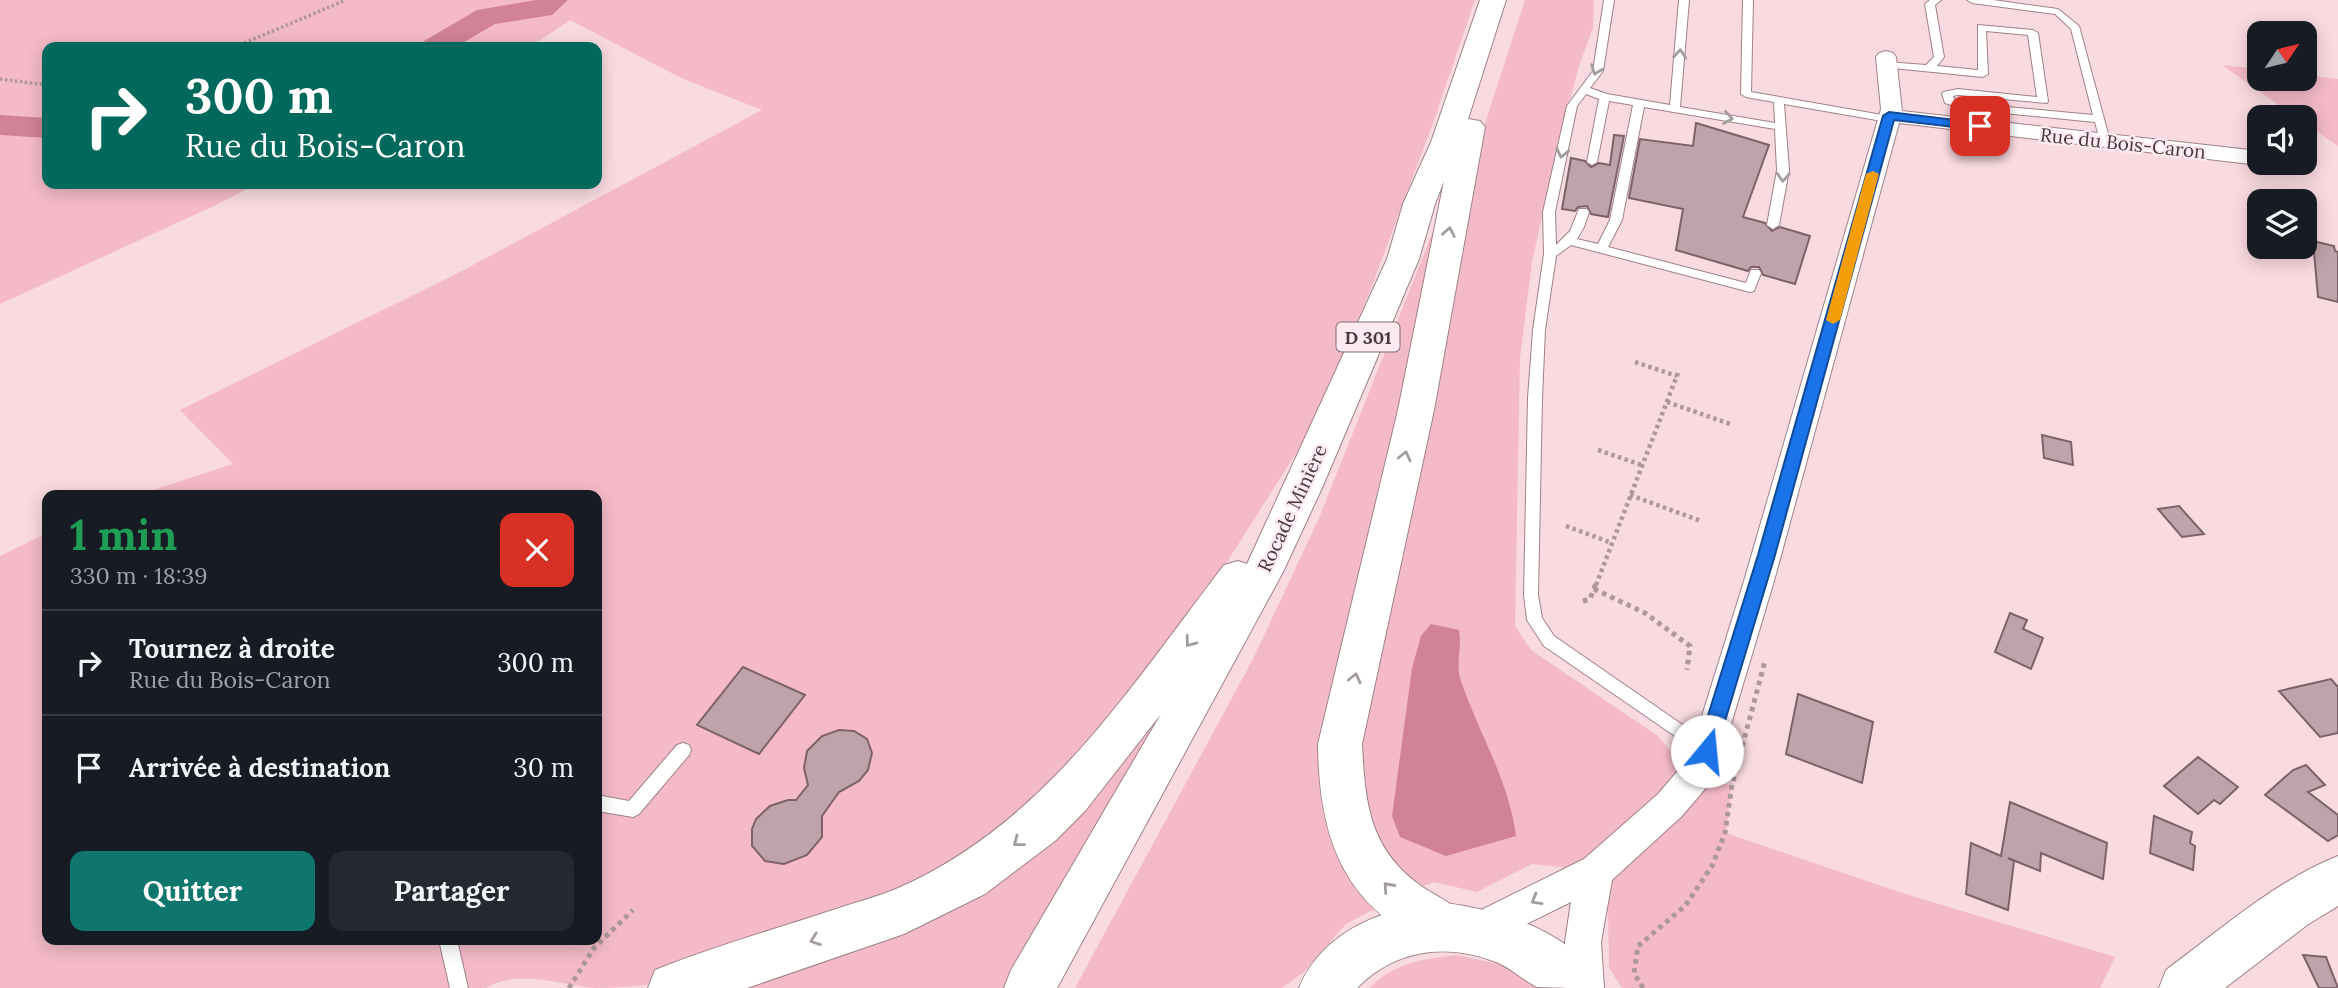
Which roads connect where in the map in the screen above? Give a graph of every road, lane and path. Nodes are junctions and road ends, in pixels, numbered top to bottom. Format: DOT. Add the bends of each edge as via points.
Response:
graph roads {
  1 [pos="346,0"];
  2 [pos="1609,0"];
  3 [pos="1684,0"];
  4 [pos="1748,0"];
  5 [pos="1936,0"];
  6 [pos="1972,0"];
  7 [pos="1493,2"];
  8 [pos="247,42"];
  9 [pos="1886,61"];
  10 [pos="1930,68"];
  11 [pos="0,79"];
  12 [pos="42,84"];
  13 [pos="1585,90"];
  14 [pos="1605,97"];
  15 [pos="1779,101"];
  16 [pos="1639,103"];
  17 [pos="1675,109"];
  18 [pos="1889,117"];
  19 [pos="2099,119"];
  20 [pos="1781,127"];
  21 [pos="2105,141"];
  22 [pos="2247,157"];
  23 [pos="1592,162"];
  24 [pos="1583,212"];
  25 [pos="1773,225"];
  26 [pos="1572,241"];
  27 [pos="1601,249"];
  28 [pos="1550,254"];
  29 [pos="1755,273"];
  30 [pos="1635,362"];
  31 [pos="1667,402"];
  32 [pos="1733,425"];
  33 [pos="1598,450"];
  34 [pos="1642,466"];
  35 [pos="1303,488"];
  36 [pos="1630,495"];
  37 [pos="1701,521"];
  38 [pos="1566,526"];
  39 [pos="1612,543"];
  40 [pos="1594,589"];
  41 [pos="1583,601"];
  42 [pos="1687,670"];
  43 [pos="683,750"];
  44 [pos="1707,751"];
  45 [pos="602,804"];
  46 [pos="1596,871"];
  47 [pos="2338,879"];
  48 [pos="633,910"];
  49 [pos="1460,929"];
  50 [pos="602,940"];
  51 [pos="449,945"];
  52 [pos="597,945"];
  53 [pos="459,988"];
  54 [pos="569,988"];
  55 [pos="673,988"];
  56 [pos="1029,988"];
  57 [pos="1324,988"];
  58 [pos="1576,988"];
  59 [pos="1586,988"];
  60 [pos="2184,988"];
  1 -- 8 [label="path"];
  2 -- 13 [label="lane, one-way" via="1598,71"];
  17 -- 3 [label="lane, one-way"];
  4 -- 15 [label="lane" via="1746,94"];
  5 -- 10 [label="lane" via="1930,4 1939,57"];
  6 -- 19 [label="lane" via="2058,12 2076,28"];
  7 -- 35 [label="main road, Rocade Minière / D 301" via="1403,259"];
  49 -- 7 [label="main road, one-way" via="1397,897 1367,864 1348,827 1341,797 1340,744 1416,410"];
  9 -- 10 [label="lane"];
  9 -- 18 [label="street" via="1892,98"];
  10 -- 19 [label="lane" via="1983,74 1981,27 2033,33 2043,101 1958,92 1947,94 1948,101"];
  11 -- 12 [label="path"];
  13 -- 14 [label="lane"];
  13 -- 28 [label="lane, one-way" via="1572,106 1549,212"];
  14 -- 16 [label="lane"];
  14 -- 23 [label="lane"];
  15 -- 18 [label="lane"];
  15 -- 20 [label="lane"];
  16 -- 17 [label="lane"];
  16 -- 27 [label="lane" via="1616,220"];
  17 -- 20 [label="lane, one-way"];
  18 -- 21 [label="street, Rue du Bois-Caron"];
  18 -- 44 [label="street"];
  19 -- 21 [label="lane"];
  20 -- 25 [label="lane, one-way" via="1783,186"];
  21 -- 22 [label="street, Rue du Bois-Caron"];
  24 -- 26 [label="lane"];
  26 -- 27 [label="lane"];
  26 -- 28 [label="lane"];
  27 -- 29 [label="lane" via="1750,288"];
  28 -- 44 [label="lane" via="1535,398 1531,595 1535,620 1563,653"];
  30 -- 31 [label="path" via="1677,374"];
  31 -- 32 [label="path"];
  31 -- 34 [label="path"];
  33 -- 34 [label="path"];
  34 -- 36 [label="path"];
  35 -- 55 [label="main road, one-way" via="1120,735 1038,826 968,878 904,910"];
  35 -- 56 [label="main road, Rocade Minière / D 301" via="1216,659"];
  36 -- 37 [label="path"];
  36 -- 39 [label="path"];
  38 -- 39 [label="path"];
  39 -- 40 [label="path"];
  40 -- 41 [label="path" via="1590,599"];
  40 -- 42 [label="path" via="1667,625 1690,646"];
  43 -- 45 [label="lane" via="633,809"];
  44 -- 46 [label="street" via="1693,778 1670,805"];
  46 -- 49 [label="street, one-way"];
  46 -- 59 [label="street" via="1581,939"];
  47 -- 60 [label="main road" via="2290,908"];
  48 -- 50 [label="path"];
  49 -- 57 [label="main road" via="1415,929 1388,937 1363,949"];
  49 -- 58 [label="main road" via="1525,949"];
  51 -- 53 [label="lane"];
  52 -- 54 [label="path"];
}
